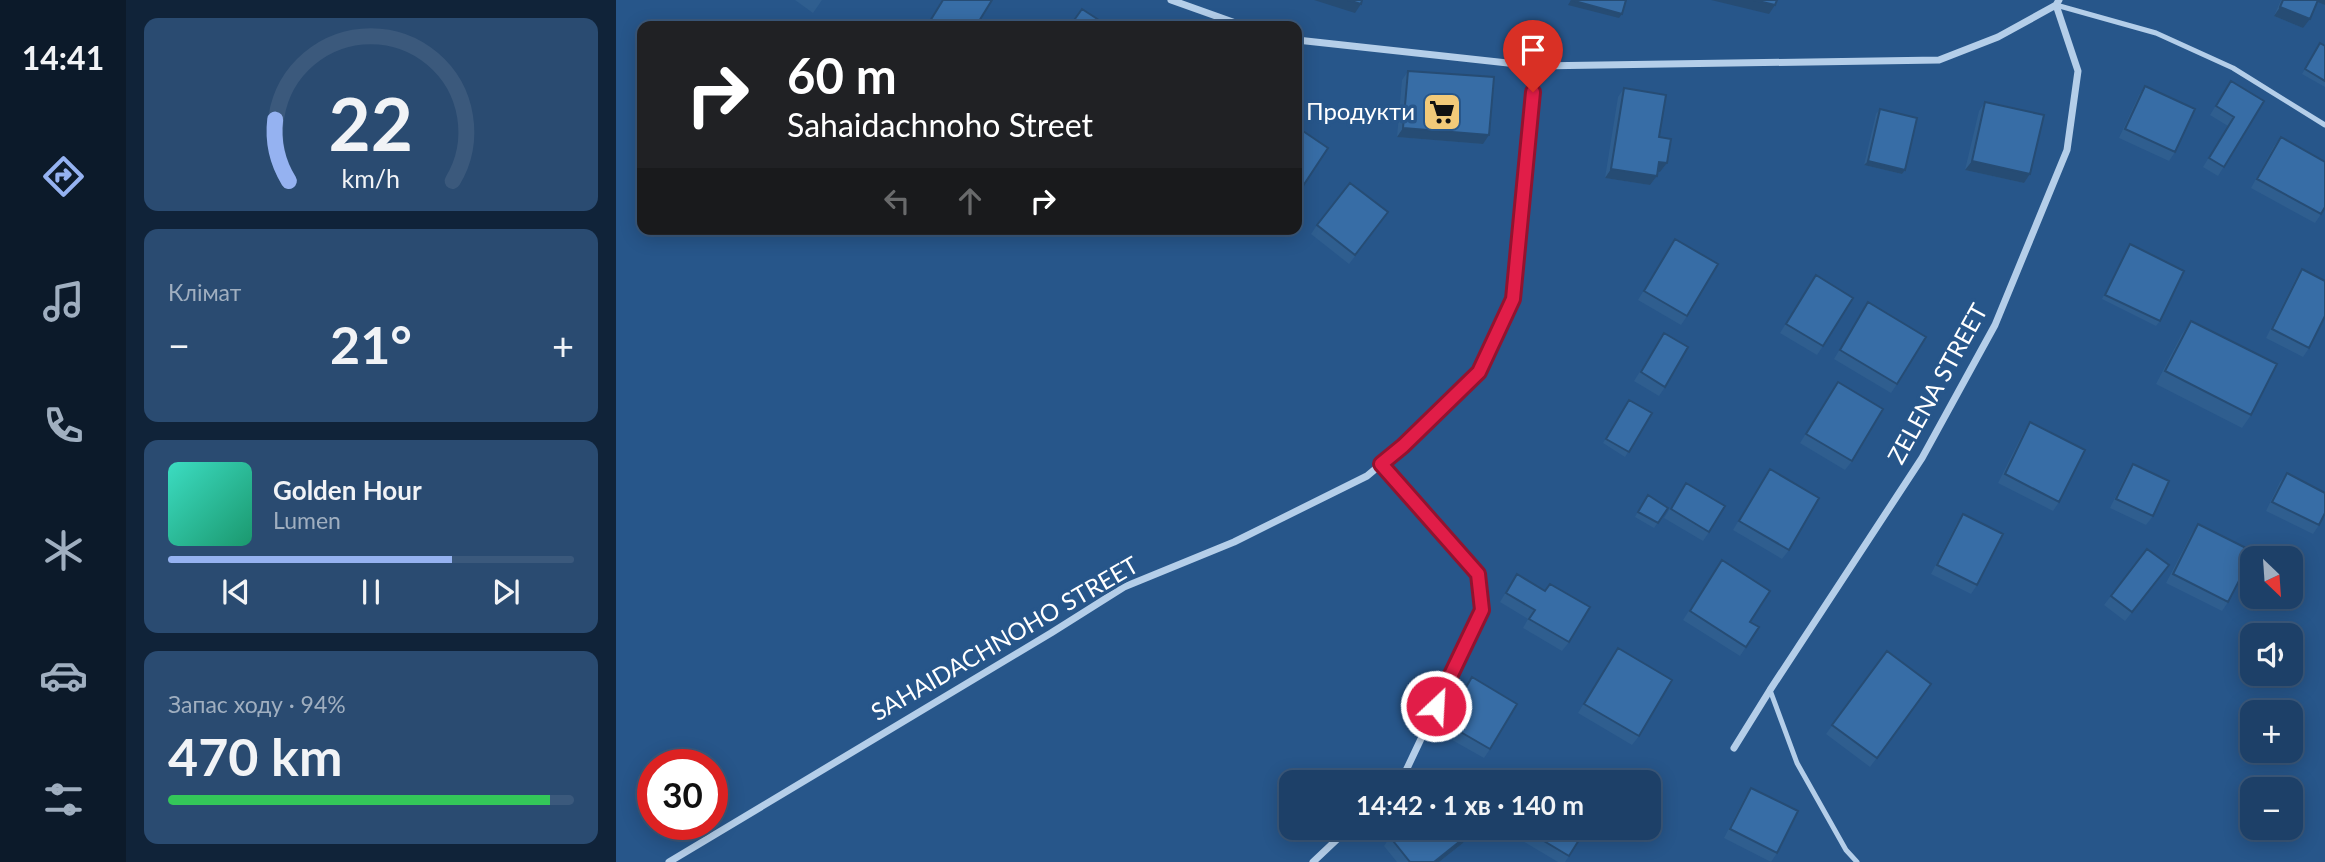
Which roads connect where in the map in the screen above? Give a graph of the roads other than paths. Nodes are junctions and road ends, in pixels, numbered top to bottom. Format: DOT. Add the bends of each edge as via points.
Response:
graph roads {
  1 [pos="1171,0"];
  2 [pos="2057,2"];
  3 [pos="1230,21"];
  4 [pos="1302,41"];
  5 [pos="1536,66"];
  6 [pos="2325,125"];
  7 [pos="1381,464"];
  8 [pos="1770,690"];
  9 [pos="1734,748"];
  10 [pos="1406,770"];
  11 [pos="1336,840"];
  12 [pos="669,862"];
  13 [pos="1313,862"];
  14 [pos="1857,862"];
  1 -- 3 [label="street"];
  2 -- 5 [label="street" via="1998,37 1938,60"];
  2 -- 6 [label="lane" via="2156,33 2233,68"];
  2 -- 8 [label="street, ZELENA STREET" via="2078,71 2067,150 1995,325 1922,458"];
  4 -- 5 [label="street"];
  5 -- 7 [label="street, SAHAIDACHNOHO STREET" via="1513,299 1479,372"];
  7 -- 10 [label="street" via="1478,574 1482,610"];
  7 -- 12 [label="street, SAHAIDACHNOHO STREET" via="1367,476 1234,542 1124,586"];
  8 -- 9 [label="street, ZELENA STREET"];
  8 -- 14 [label="lane" via="1797,763"];
  11 -- 13 [label="street"];
}
